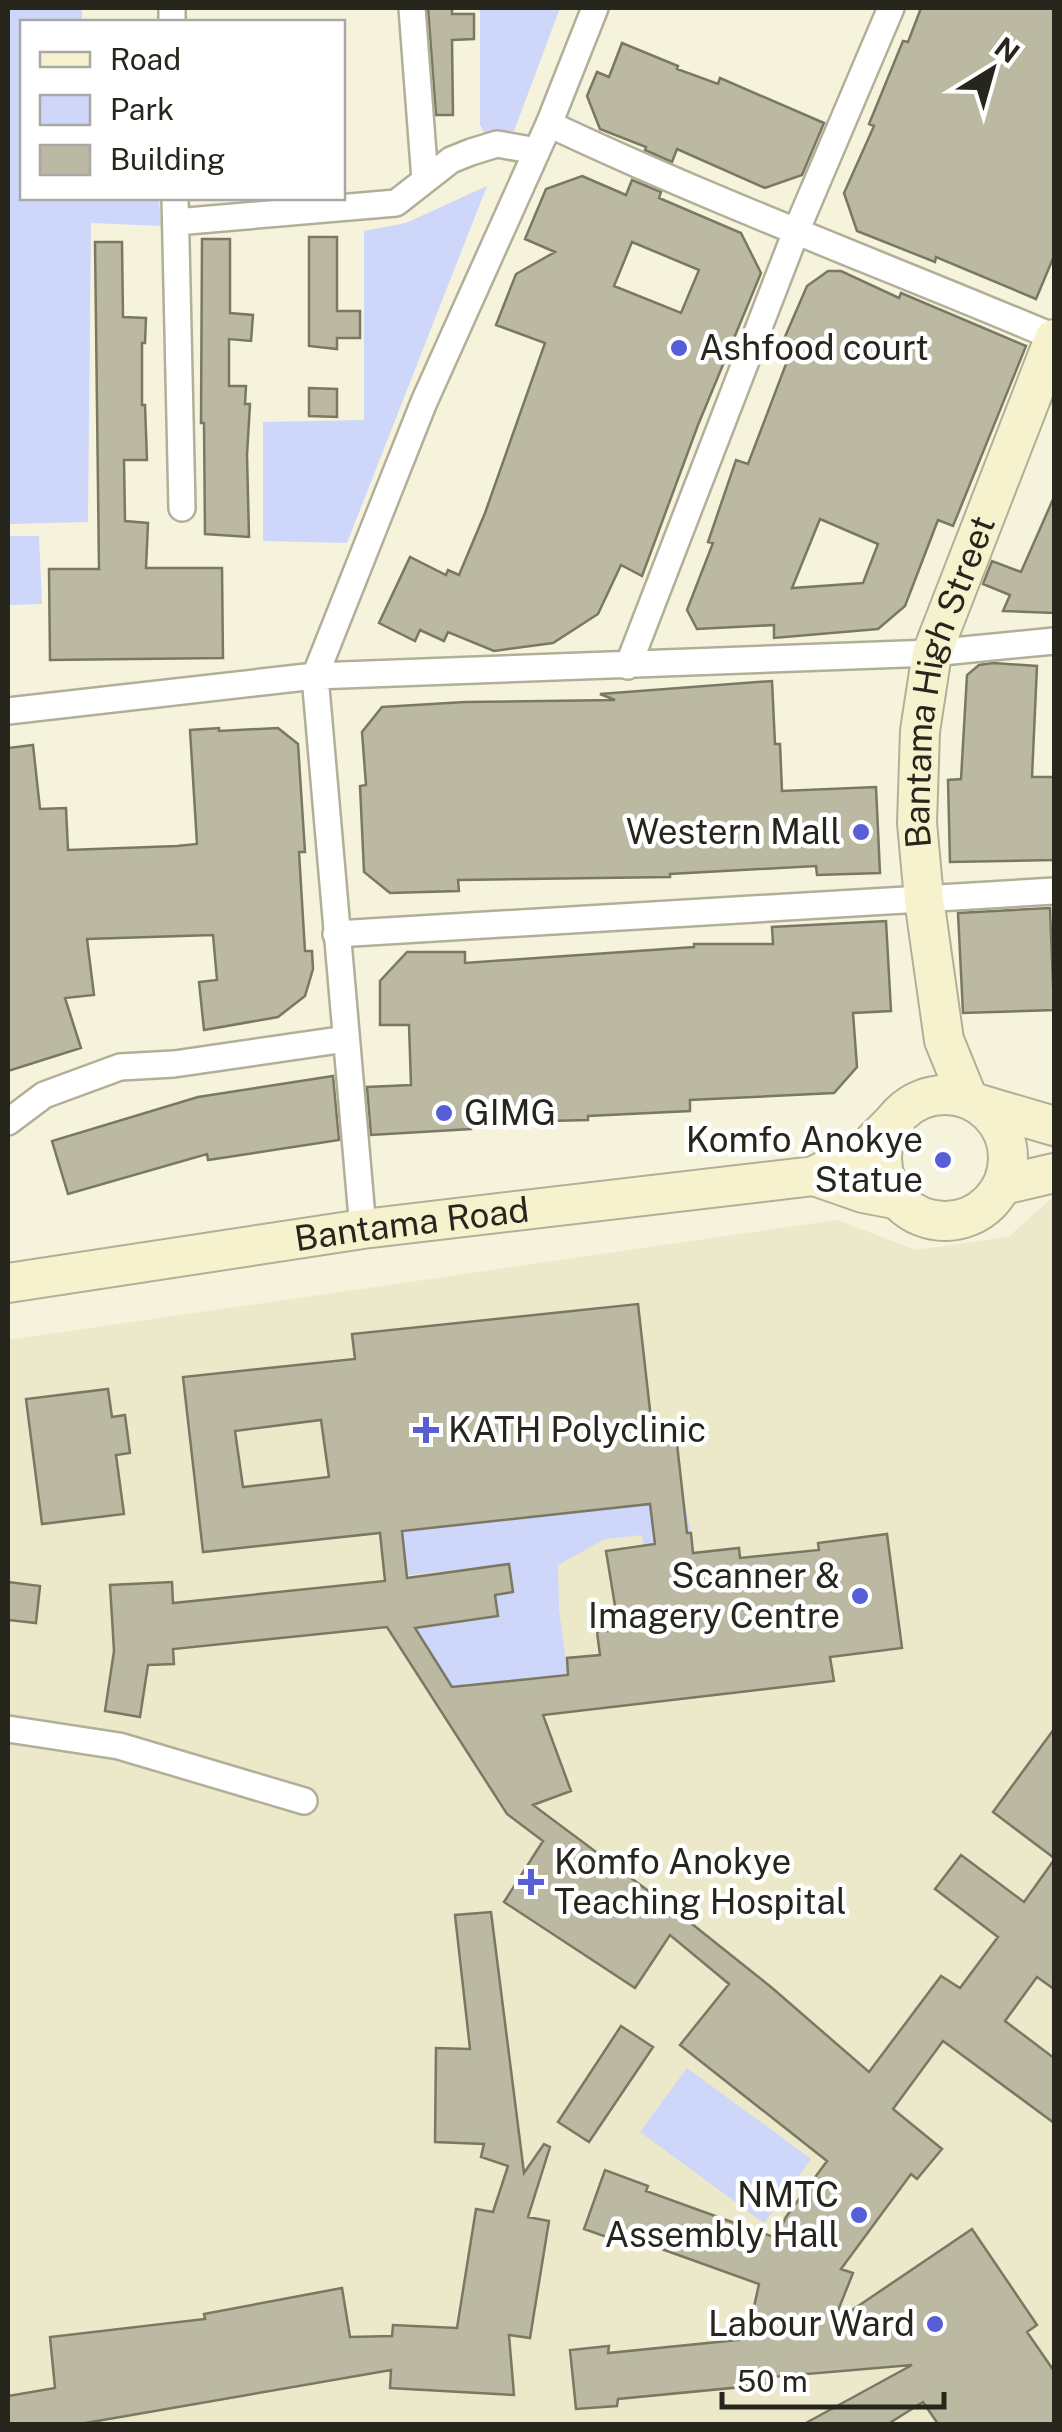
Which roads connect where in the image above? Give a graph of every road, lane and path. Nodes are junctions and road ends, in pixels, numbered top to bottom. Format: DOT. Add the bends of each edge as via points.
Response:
graph roads {
  1 [pos="412,8"];
  2 [pos="595,8"];
  3 [pos="891,8"];
  4 [pos="549,124"];
  5 [pos="537,151"];
  6 [pos="424,180"];
  7 [pos="175,210"];
  8 [pos="797,230"];
  9 [pos="1054,338"];
  10 [pos="182,508"];
  11 [pos="1054,641"];
  12 [pos="932,652"];
  13 [pos="628,666"];
  14 [pos="315,676"];
  15 [pos="8,711"];
  16 [pos="1054,891"];
  17 [pos="924,898"];
  18 [pos="336,934"];
  19 [pos="346,1039"];
  20 [pos="944,1040"];
  21 [pos="974,1102"];
  22 [pos="901,1114"];
  23 [pos="8,1122"];
  24 [pos="1054,1126"];
  25 [pos="1054,1173"];
  26 [pos="814,1176"];
  27 [pos="1002,1185"];
  28 [pos="899,1200"];
  29 [pos="363,1229"];
  30 [pos="8,1283"];
  31 [pos="8,1729"];
  32 [pos="304,1801"];
  1 -- 6 [label="street"];
  2 -- 4 [label="street"];
  3 -- 8 [label="street"];
  4 -- 5 [label="street"];
  4 -- 8 [label="street" via="671,182"];
  5 -- 6 [label="street" via="496,144 451,160"];
  5 -- 14 [label="street" via="424,402"];
  6 -- 7 [label="street" via="396,203"];
  7 -- 10 [label="street"];
  8 -- 9 [label="street"];
  8 -- 13 [label="street"];
  9 -- 12 [label="main road, Bantama High Street"];
  11 -- 12 [label="street"];
  12 -- 13 [label="street"];
  12 -- 17 [label="main road, Bantama High Street" via="917,823"];
  13 -- 14 [label="street"];
  14 -- 15 [label="street"];
  14 -- 18 [label="street"];
  16 -- 17 [label="street"];
  17 -- 18 [label="street"];
  17 -- 20 [label="main road, Bantama High Street"];
  18 -- 19 [label="street"];
  19 -- 23 [label="street" via="120,1067 44,1095"];
  19 -- 29 [label="street"];
  20 -- 21 [label="main road, Bantama High Street"];
  20 -- 22 [label="main road"];
  21 -- 22 [label="main road" via="927,1097"];
  21 -- 24 [label="main road"];
  21 -- 27 [label="main road" via="993,1116 1008,1149"];
  22 -- 26 [label="main road" via="865,1150"];
  22 -- 28 [label="main road" via="884,1141 882,1162"];
  25 -- 27 [label="main road"];
  26 -- 28 [label="main road"];
  26 -- 29 [label="main road, Bantama Road"];
  27 -- 28 [label="main road" via="984,1208 950,1221 915,1213"];
  29 -- 30 [label="main road, Bantama Road"];
  31 -- 32 [label="street" via="119,1746"];
}
